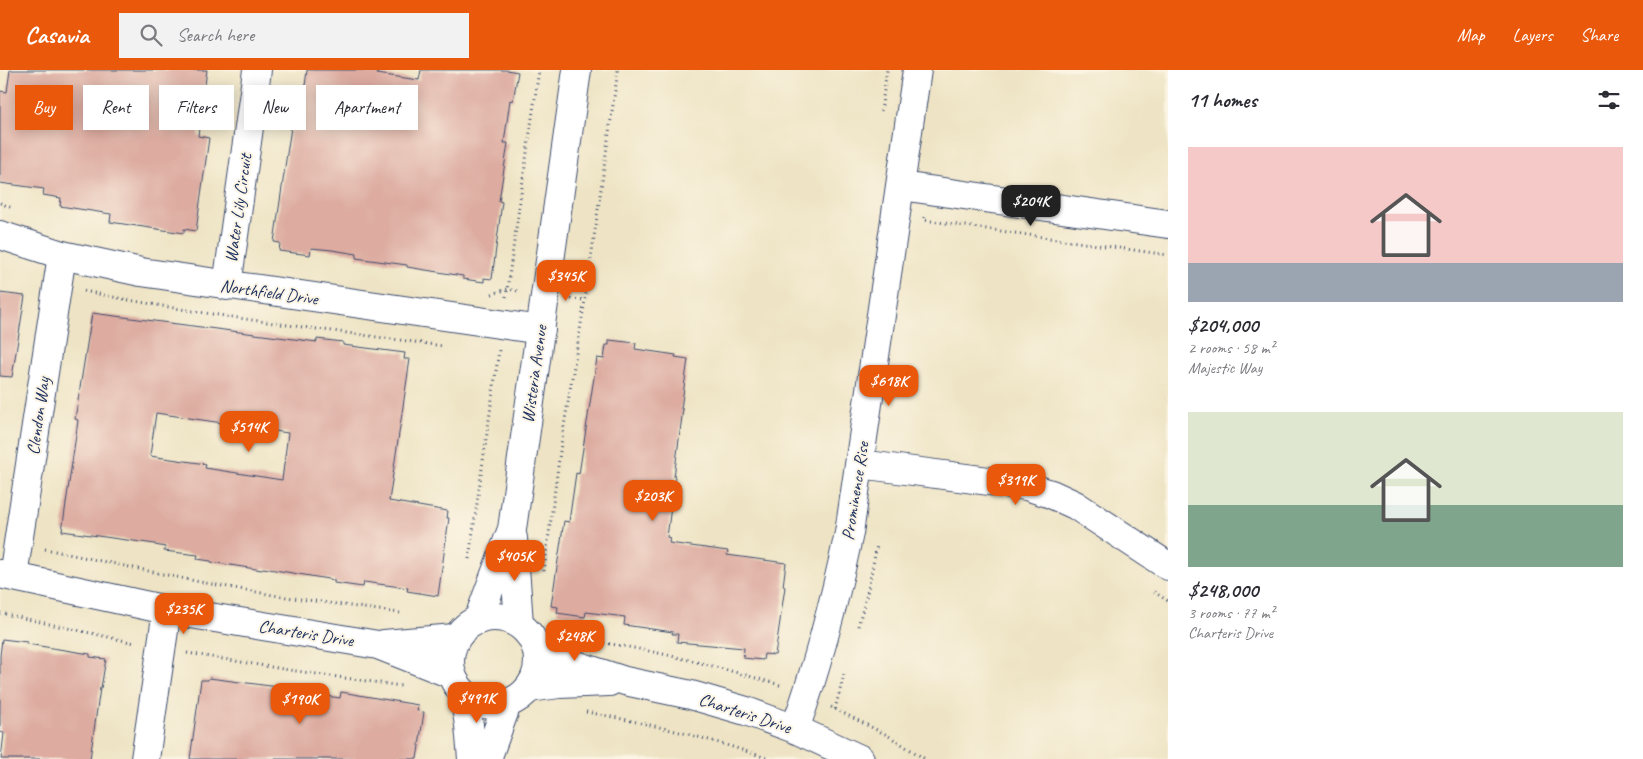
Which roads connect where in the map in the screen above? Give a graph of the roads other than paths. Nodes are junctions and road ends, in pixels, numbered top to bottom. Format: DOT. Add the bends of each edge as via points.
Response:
graph roads {
  1 [pos="257,70"];
  2 [pos="578,70"];
  3 [pos="917,70"];
  4 [pos="901,186"];
  5 [pos="1168,224"];
  6 [pos="0,235"];
  7 [pos="62,255"];
  8 [pos="227,286"];
  9 [pos="541,330"];
  10 [pos="860,464"];
  11 [pos="512,529"];
  12 [pos="1168,566"];
  13 [pos="6,575"];
  14 [pos="167,610"];
  15 [pos="478,620"];
  16 [pos="519,624"];
  17 [pos="455,638"];
  18 [pos="378,645"];
  19 [pos="537,649"];
  20 [pos="625,681"];
  21 [pos="458,684"];
  22 [pos="529,688"];
  23 [pos="507,704"];
  24 [pos="795,729"];
  25 [pos="145,759"];
  26 [pos="472,759"];
  27 [pos="487,759"];
  28 [pos="860,759"];
  1 -- 8 [label="street, Water Lily Circuit"];
  2 -- 9 [label="street, Wisteria Avenue"];
  3 -- 4 [label="street, Prominence Rise"];
  4 -- 5 [label="street"];
  4 -- 10 [label="street, Prominence Rise"];
  6 -- 7 [label="street, Northfield Drive"];
  7 -- 8 [label="street, Northfield Drive"];
  7 -- 13 [label="street, Clendon Way" via="19,543"];
  8 -- 9 [label="street, Northfield Drive"];
  9 -- 11 [label="street, Wisteria Avenue"];
  10 -- 12 [label="street" via="1026,486 1051,494 1075,505"];
  10 -- 24 [label="street, Prominence Rise" via="835,597"];
  11 -- 15 [label="street, Wisteria Avenue"];
  11 -- 16 [label="street, Wisteria Avenue"];
  13 -- 14 [label="street, Charteris Drive"];
  14 -- 18 [label="street, Charteris Drive"];
  14 -- 25 [label="street"];
  15 -- 16 [label="street" via="492,616"];
  15 -- 17 [label="street" via="461,630"];
  16 -- 19 [label="street" via="533,639"];
  17 -- 18 [label="street, Charteris Drive"];
  17 -- 21 [label="street" via="449,662"];
  18 -- 21 [label="street, Charteris Drive"];
  19 -- 20 [label="street, Charteris Drive"];
  19 -- 22 [label="street" via="536,676"];
  20 -- 22 [label="street, Charteris Drive"];
  20 -- 24 [label="street, Charteris Drive" via="691,695"];
  21 -- 23 [label="street" via="478,702 492,706"];
  21 -- 26 [label="street" via="469,725"];
  22 -- 23 [label="street"];
  23 -- 27 [label="street"];
  24 -- 28 [label="street, Charteris Drive"];
}
